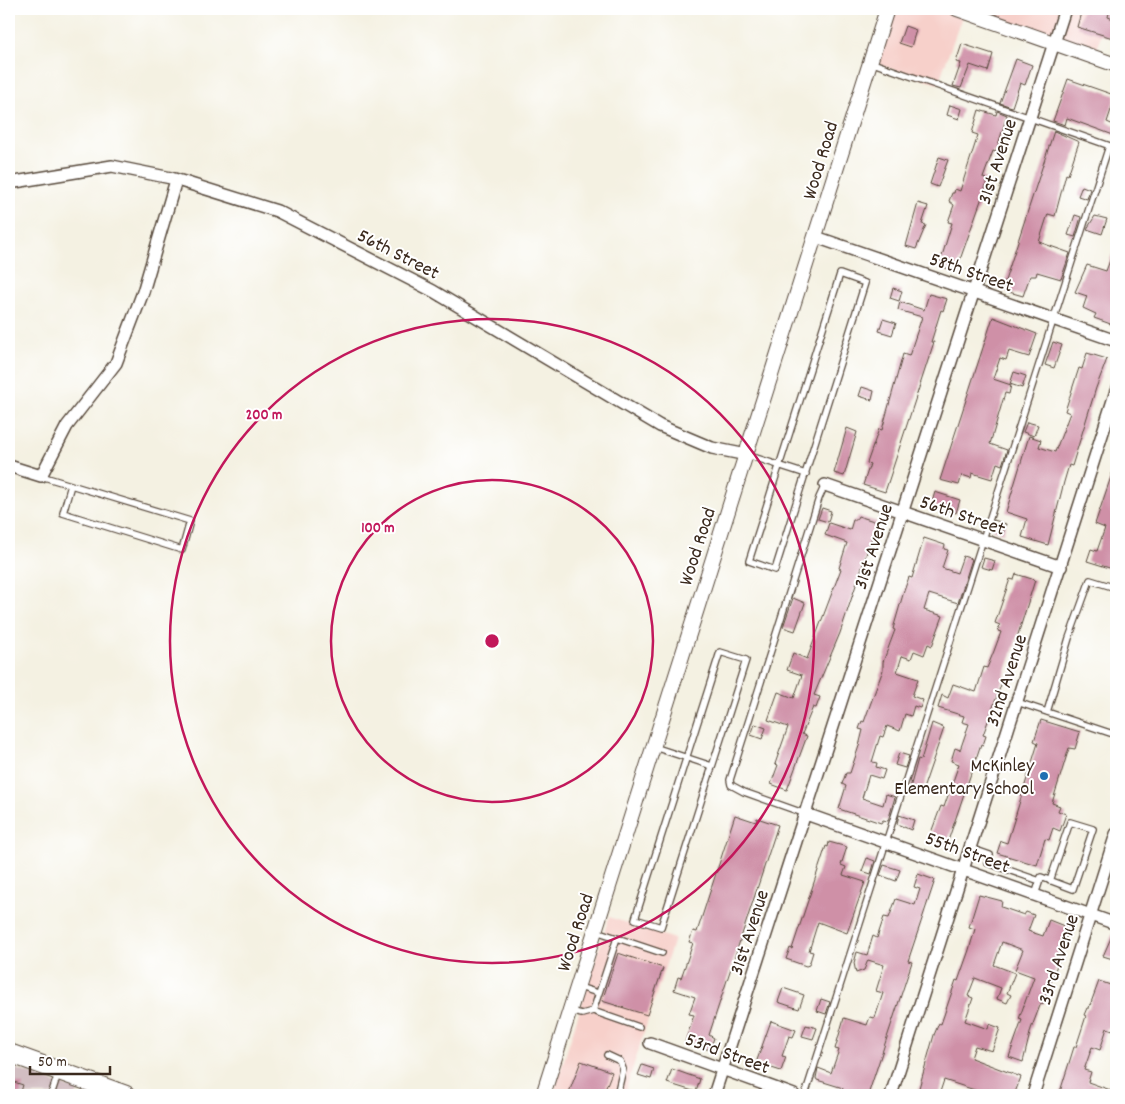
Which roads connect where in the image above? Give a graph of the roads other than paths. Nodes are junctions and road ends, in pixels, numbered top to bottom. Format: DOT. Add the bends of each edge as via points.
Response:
graph roads {
  1 [pos="887,9"];
  2 [pos="957,9"];
  3 [pos="1065,9"];
  4 [pos="1054,44"];
  5 [pos="870,62"];
  6 [pos="1116,66"];
  7 [pos="1030,117"];
  8 [pos="1109,146"];
  9 [pos="1116,148"];
  10 [pos="176,180"];
  11 [pos="9,183"];
  12 [pos="816,237"];
  13 [pos="974,292"];
  14 [pos="1054,320"];
  15 [pos="1116,341"];
  16 [pos="1116,391"];
  17 [pos="747,454"];
  18 [pos="781,465"];
  19 [pos="9,466"];
  20 [pos="806,474"];
  21 [pos="41,476"];
  22 [pos="71,485"];
  23 [pos="825,485"];
  24 [pos="902,512"];
  25 [pos="983,541"];
  26 [pos="1061,567"];
  27 [pos="1116,588"];
  28 [pos="1017,702"];
  29 [pos="1047,712"];
  30 [pos="1116,734"];
  31 [pos="654,747"];
  32 [pos="686,758"];
  33 [pos="712,766"];
  34 [pos="806,814"];
  35 [pos="1116,834"];
  36 [pos="887,842"];
  37 [pos="970,848"];
  38 [pos="963,870"];
  39 [pos="1040,881"];
  40 [pos="1050,881"];
  41 [pos="1035,896"];
  42 [pos="1091,916"];
  43 [pos="1116,924"];
  44 [pos="595,931"];
  45 [pos="617,938"];
  46 [pos="662,953"];
  47 [pos="577,986"];
  48 [pos="598,993"];
  49 [pos="570,1011"];
  50 [pos="593,1011"];
  51 [pos="640,1027"];
  52 [pos="650,1044"];
  53 [pos="9,1053"];
  54 [pos="608,1055"];
  55 [pos="723,1070"];
  56 [pos="59,1071"];
  57 [pos="50,1095"];
  58 [pos="126,1095"];
  59 [pos="543,1095"];
  60 [pos="617,1095"];
  61 [pos="714,1095"];
  62 [pos="794,1095"];
  63 [pos="805,1095"];
  64 [pos="891,1095"];
  65 [pos="1033,1095"];
  1 -- 5 [label="street, Wood Road"];
  2 -- 4 [label="street"];
  3 -- 4 [label="street, 31st Avenue"];
  4 -- 6 [label="street"];
  4 -- 7 [label="street, 31st Avenue"];
  5 -- 7 [label="lane"];
  5 -- 12 [label="street, Wood Road"];
  7 -- 8 [label="lane"];
  7 -- 13 [label="street, 31st Avenue"];
  8 -- 9 [label="lane"];
  8 -- 14 [label="lane"];
  10 -- 11 [label="street, 56th Street" via="112,166"];
  10 -- 17 [label="street, 56th Street" via="277,211 433,291 660,426 712,448"];
  10 -- 21 [label="street" via="143,292 116,364 68,426"];
  12 -- 13 [label="street, 58th Street"];
  12 -- 17 [label="street, Wood Road"];
  13 -- 14 [label="street, 58th Street"];
  13 -- 24 [label="street, 31st Avenue"];
  14 -- 15 [label="street, 58th Street"];
  14 -- 25 [label="lane"];
  16 -- 26 [label="street, 32nd Avenue"];
  17 -- 18 [label="lane"];
  17 -- 31 [label="street, Wood Road"];
  18 -- 20 [label="lane"];
  18 -- 20 [label="lane" via="749,561 775,570"];
  18 -- 20 [label="lane" via="840,274 865,283"];
  19 -- 21 [label="street"];
  21 -- 22 [label="lane"];
  22 -- 22 [label="lane" via="190,521 182,550 63,513"];
  23 -- 24 [label="street, 56th Street"];
  23 -- 34 [label="lane" via="730,780 744,792"];
  24 -- 25 [label="street, 56th Street"];
  24 -- 34 [label="street, 31st Avenue"];
  25 -- 26 [label="street, 56th Street"];
  25 -- 36 [label="lane"];
  26 -- 28 [label="street, 32nd Avenue"];
  27 -- 29 [label="lane" via="1090,580"];
  28 -- 29 [label="lane"];
  28 -- 37 [label="street, 32nd Avenue"];
  29 -- 30 [label="lane"];
  31 -- 32 [label="lane"];
  31 -- 44 [label="street, Wood Road"];
  32 -- 33 [label="lane"];
  32 -- 33 [label="lane" via="720,652 746,660"];
  32 -- 33 [label="lane" via="634,919 661,928"];
  34 -- 36 [label="street, 55th Street"];
  34 -- 55 [label="street, 31st Avenue"];
  35 -- 42 [label="street, 33rd Avenue"];
  36 -- 38 [label="street, 55th Street"];
  36 -- 63 [label="lane"];
  37 -- 38 [label="street, 32nd Avenue"];
  37 -- 39 [label="lane" via="990,855 988,863"];
  38 -- 41 [label="street, 55th Street"];
  38 -- 64 [label="street, 32nd Avenue"];
  39 -- 40 [label="lane" via="1041,877"];
  39 -- 41 [label="lane"];
  40 -- 40 [label="lane" via="1073,889 1093,828 1070,822"];
  41 -- 42 [label="street, 55th Street"];
  42 -- 43 [label="street, 55th Street"];
  42 -- 65 [label="street, 33rd Avenue"];
  44 -- 45 [label="lane"];
  44 -- 47 [label="street, Wood Road"];
  45 -- 46 [label="lane"];
  45 -- 48 [label="lane"];
  47 -- 48 [label="lane"];
  47 -- 49 [label="street, Wood Road"];
  48 -- 50 [label="lane"];
  49 -- 50 [label="lane" via="582,1014"];
  49 -- 59 [label="street, Wood Road"];
  50 -- 51 [label="lane"];
  52 -- 55 [label="street, 53rd Street"];
  53 -- 56 [label="main road"];
  54 -- 60 [label="lane" via="620,1060 622,1069"];
  55 -- 61 [label="street, 31st Avenue"];
  55 -- 62 [label="street, 53rd Street"];
  56 -- 57 [label="lane"];
  56 -- 58 [label="main road"];
}
